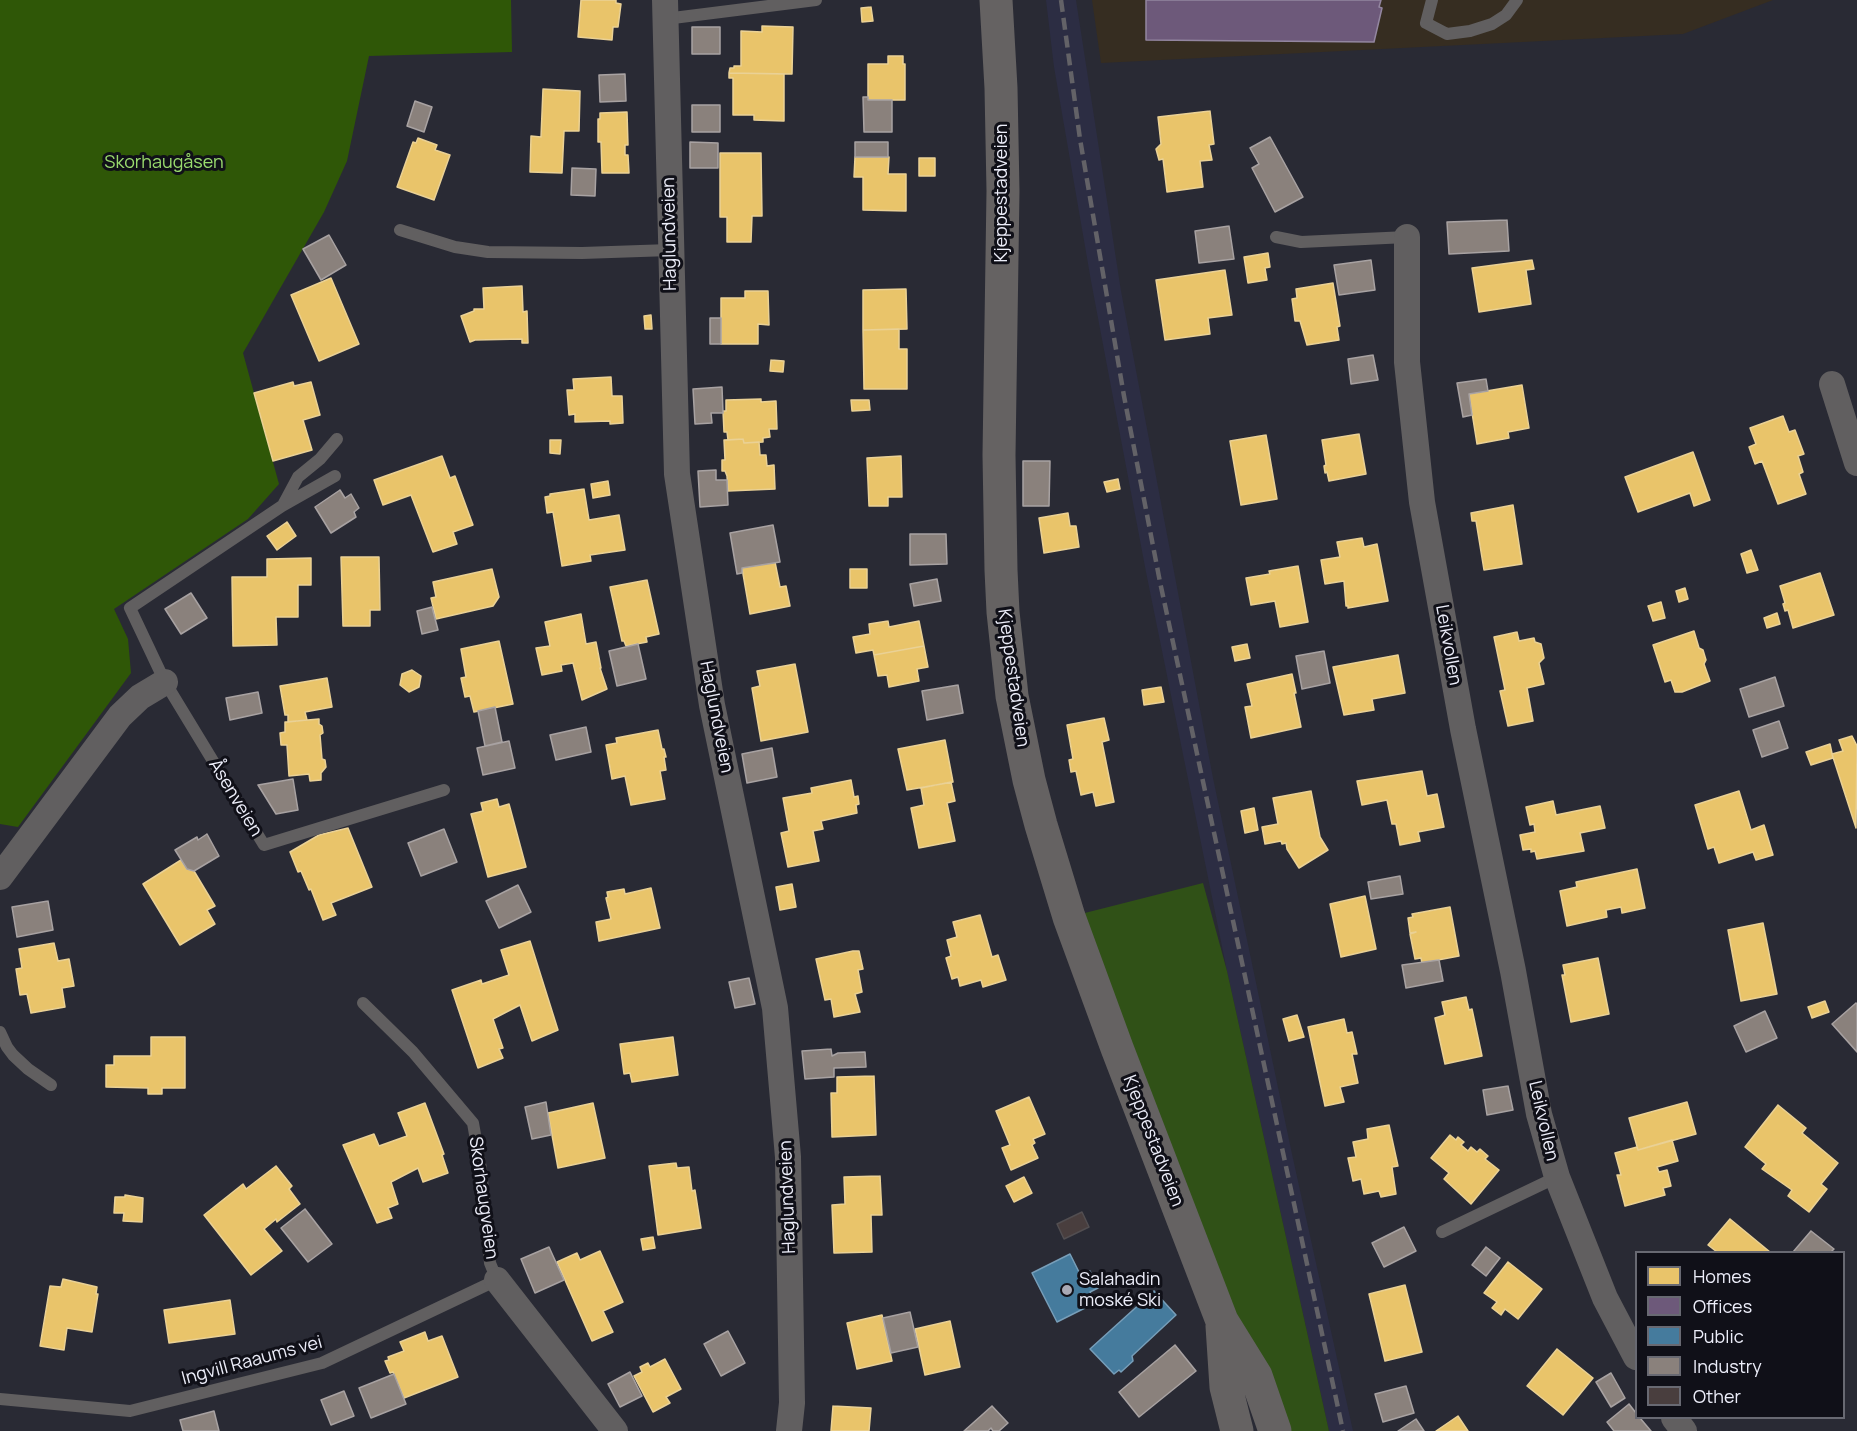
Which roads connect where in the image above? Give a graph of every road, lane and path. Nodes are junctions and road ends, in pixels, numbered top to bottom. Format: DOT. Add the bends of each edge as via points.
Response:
graph roads {
  1 [pos="816,0"];
  2 [pos="996,0"];
  3 [pos="1432,0"];
  4 [pos="1517,0"];
  5 [pos="665,10"];
  6 [pos="400,230"];
  7 [pos="1276,237"];
  8 [pos="1407,237"];
  9 [pos="670,249"];
  10 [pos="1832,384"];
  11 [pos="337,439"];
  12 [pos="1857,463"];
  13 [pos="334,476"];
  14 [pos="282,506"];
  15 [pos="165,682"];
  16 [pos="444,790"];
  17 [pos="1,871"];
  18 [pos="363,1003"];
  19 [pos="0,1032"];
  20 [pos="51,1085"];
  21 [pos="1557,1177"];
  22 [pos="1442,1232"];
  23 [pos="497,1280"];
  24 [pos="1222,1321"];
  25 [pos="1635,1355"];
  26 [pos="0,1399"];
  27 [pos="1675,1419"];
  28 [pos="615,1431"];
  29 [pos="789,1431"];
  30 [pos="1237,1431"];
  31 [pos="1275,1431"];
  32 [pos="1684,1431"];
  1 -- 5 [label="lane"];
  2 -- 24 [label="main road, Kjeppestadveien" via="1003,191 999,519 1012,696 1029,780 1066,908"];
  3 -- 4 [label="lane" via="1426,23 1447,34 1492,24 1506,15"];
  5 -- 9 [label="street, Haglundveien"];
  6 -- 9 [label="lane" via="488,252"];
  7 -- 8 [label="lane, Leikvollen" via="1301,242"];
  8 -- 21 [label="street, Leikvollen" via="1407,362 1422,502 1539,1114"];
  9 -- 29 [label="street, Haglundveien" via="677,474 687,547 712,705 775,1008 788,1157 792,1403"];
  10 -- 12 [label="street"];
  11 -- 14 [label="lane" via="298,477"];
  13 -- 14 [label="lane, Åsenveien"];
  14 -- 15 [label="lane, Åsenveien" via="130,608"];
  15 -- 16 [label="lane, Åsenveien" via="264,845"];
  15 -- 17 [label="street" via="140,697 120,716"];
  18 -- 23 [label="lane, Skorhaugveien" via="413,1052 473,1123 490,1263"];
  19 -- 20 [label="lane" via="13,1055"];
  21 -- 22 [label="lane, Leikvollen"];
  21 -- 25 [label="street, Leikvollen" via="1605,1298"];
  23 -- 26 [label="lane, Ingvill Raaums vei" via="322,1364 130,1411"];
  23 -- 28 [label="street, Skorhaugveien"];
  24 -- 30 [label="main road, Kjeppestadveien" via="1226,1387"];
  24 -- 31 [label="main road, Kjeppestadveien" via="1256,1376"];
  27 -- 32 [label="street"];
}
